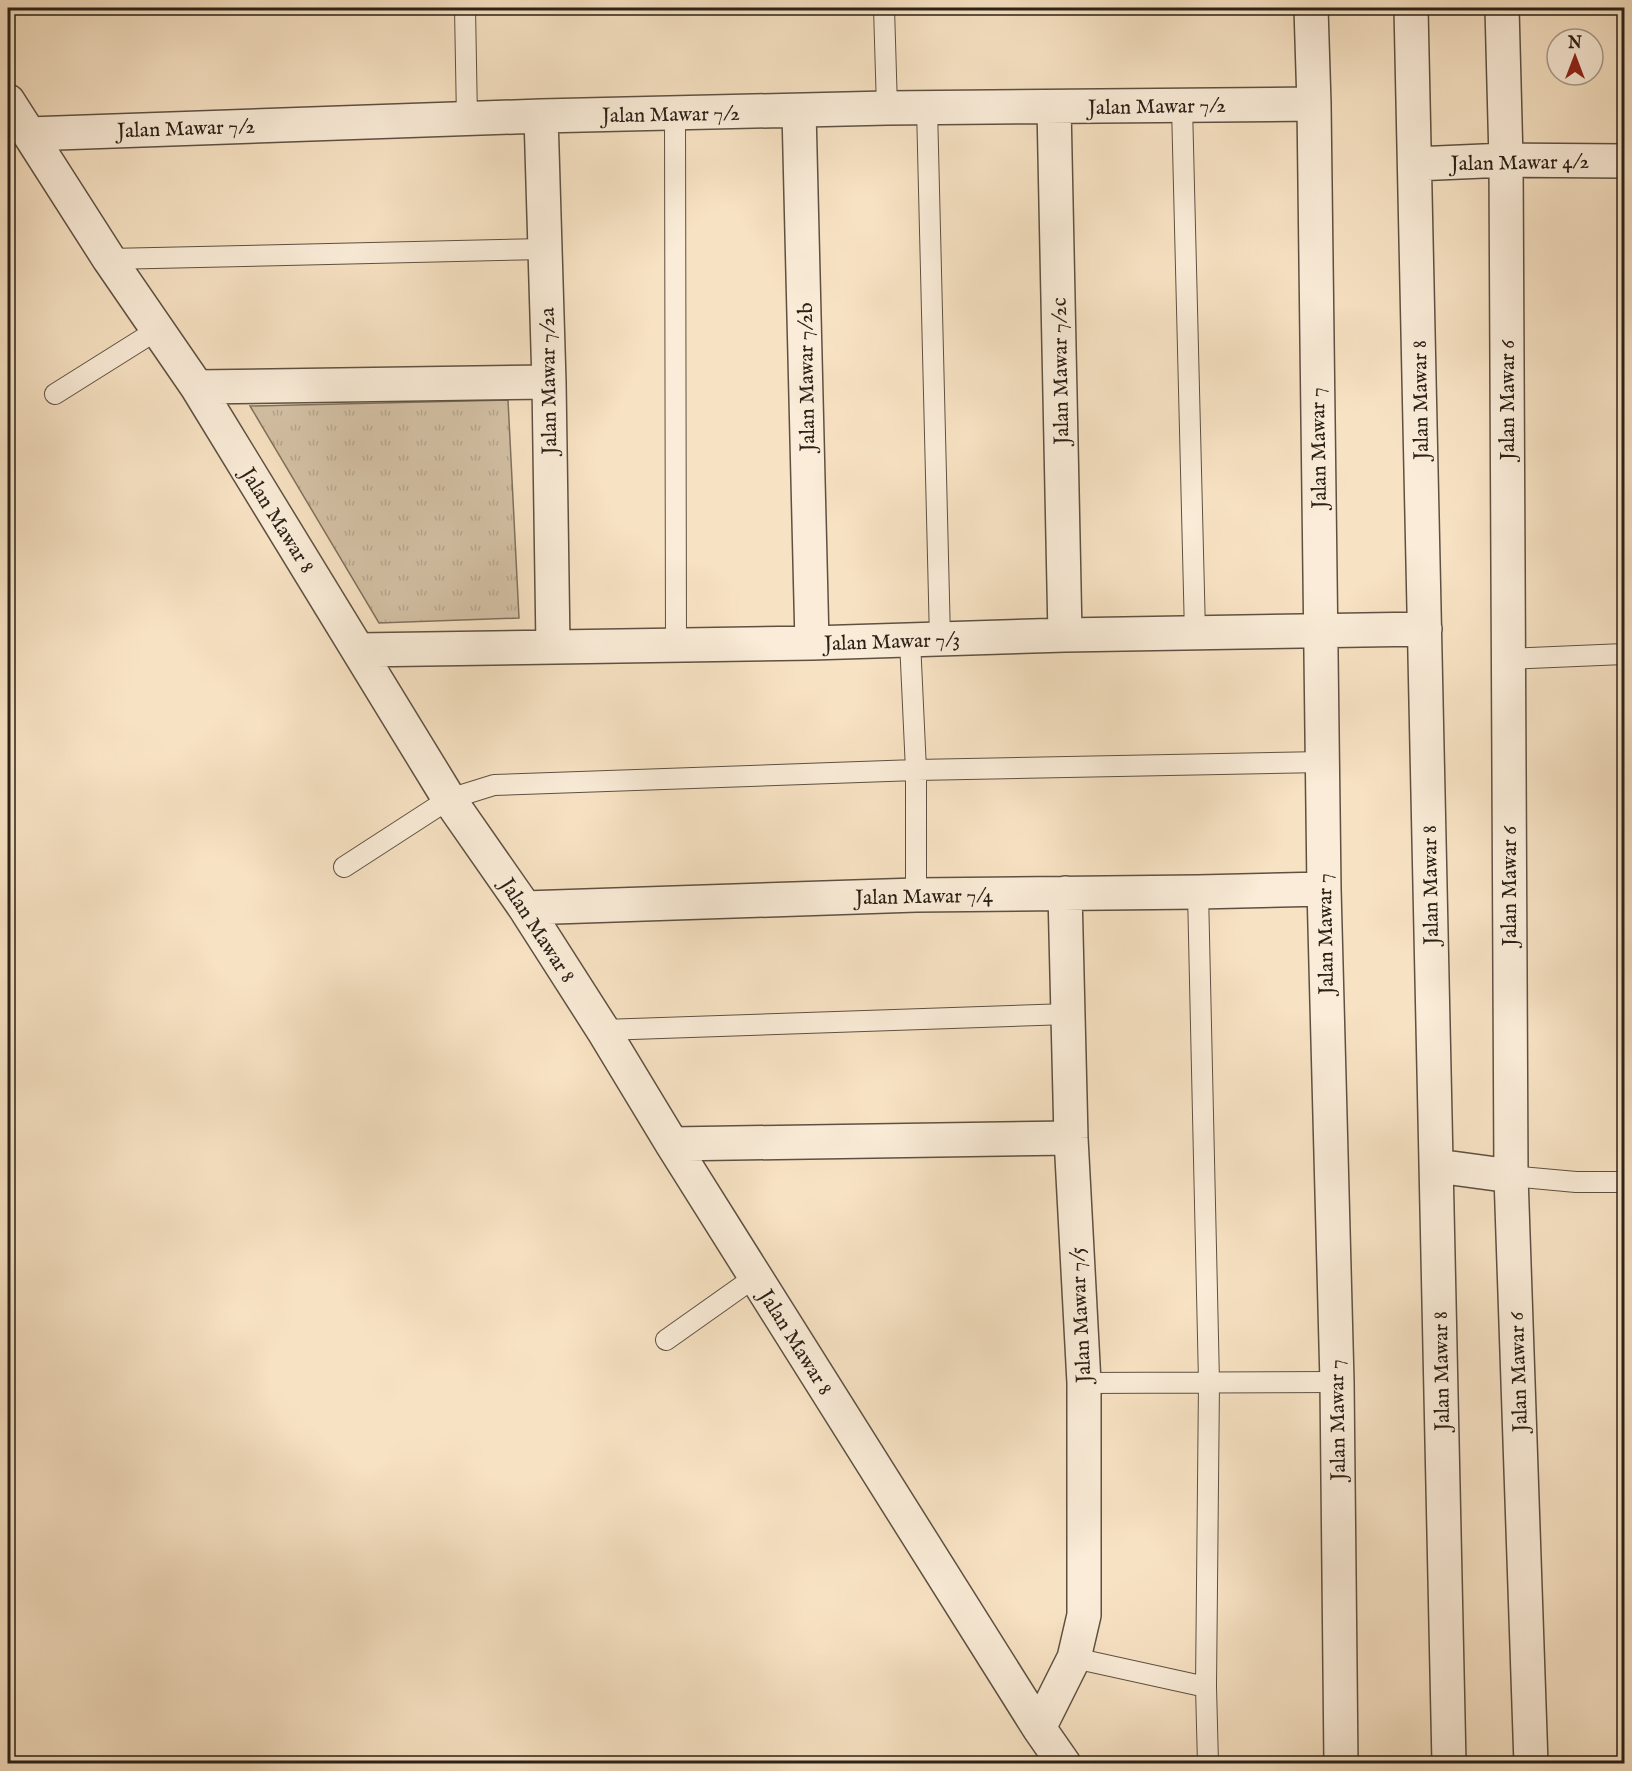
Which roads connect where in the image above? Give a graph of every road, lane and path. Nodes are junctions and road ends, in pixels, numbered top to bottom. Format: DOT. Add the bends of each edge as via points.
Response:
graph roads {
  1 [pos="465,8"];
  2 [pos="884,8"];
  3 [pos="1311,8"];
  4 [pos="1411,8"];
  5 [pos="1502,8"];
  6 [pos="8,101"];
  7 [pos="1314,104"];
  8 [pos="1182,106"];
  9 [pos="1054,107"];
  10 [pos="887,108"];
  11 [pos="927,108"];
  12 [pos="799,111"];
  13 [pos="675,113"];
  14 [pos="541,116"];
  15 [pos="467,119"];
  16 [pos="29,134"];
  17 [pos="1506,160"];
  18 [pos="1624,161"];
  19 [pos="1415,164"];
  20 [pos="545,249"];
  21 [pos="110,260"];
  22 [pos="157,330"];
  23 [pos="549,382"];
  24 [pos="197,387"];
  25 [pos="55,394"];
  26 [pos="1425,628"];
  27 [pos="1320,630"];
  28 [pos="1195,633"];
  29 [pos="1065,635"];
  30 [pos="925,640"];
  31 [pos="812,644"];
  32 [pos="553,646"];
  33 [pos="676,646"];
  34 [pos="358,650"];
  35 [pos="1624,654"];
  36 [pos="1508,659"];
  37 [pos="1323,762"];
  38 [pos="916,770"];
  39 [pos="449,798"];
  40 [pos="344,867"];
  41 [pos="1324,889"];
  42 [pos="1198,892"];
  43 [pos="1065,893"];
  44 [pos="916,895"];
  45 [pos="525,908"];
  46 [pos="1068,1014"];
  47 [pos="603,1030"];
  48 [pos="1071,1138"];
  49 [pos="672,1144"];
  50 [pos="1437,1166"];
  51 [pos="1511,1176"];
  52 [pos="1624,1182"];
  53 [pos="755,1277"];
  54 [pos="666,1340"];
  55 [pos="1209,1382"];
  56 [pos="1337,1382"];
  57 [pos="1084,1383"];
  58 [pos="1074,1658"];
  59 [pos="1206,1687"];
  60 [pos="1039,1728"];
  61 [pos="1064,1764"];
  62 [pos="1208,1764"];
  63 [pos="1341,1764"];
  64 [pos="1449,1764"];
  65 [pos="1531,1764"];
  1 -- 15 [label="lane"];
  2 -- 10 [label="lane"];
  3 -- 7 [label="street, Jalan Mawar 7"];
  4 -- 19 [label="street, Jalan Mawar 8"];
  5 -- 17 [label="street, Jalan Mawar 6"];
  6 -- 16 [label="street, Jalan Mawar 8"];
  7 -- 8 [label="street, Jalan Mawar 7/2"];
  7 -- 27 [label="street, Jalan Mawar 7"];
  8 -- 9 [label="street, Jalan Mawar 7/2"];
  8 -- 28 [label="lane"];
  9 -- 11 [label="street, Jalan Mawar 7/2"];
  9 -- 29 [label="street, Jalan Mawar 7/2c"];
  10 -- 11 [label="street, Jalan Mawar 7/2"];
  10 -- 12 [label="street, Jalan Mawar 7/2"];
  11 -- 30 [label="lane"];
  12 -- 13 [label="street, Jalan Mawar 7/2"];
  12 -- 31 [label="street, Jalan Mawar 7/2b"];
  13 -- 14 [label="street, Jalan Mawar 7/2"];
  13 -- 33 [label="lane"];
  14 -- 15 [label="street, Jalan Mawar 7/2"];
  14 -- 20 [label="street, Jalan Mawar 7/2a"];
  15 -- 16 [label="street, Jalan Mawar 7/2"];
  16 -- 21 [label="street, Jalan Mawar 8"];
  17 -- 18 [label="street, Jalan Mawar 4/2"];
  17 -- 19 [label="street, Jalan Mawar 4/2"];
  17 -- 36 [label="street, Jalan Mawar 6"];
  19 -- 26 [label="street, Jalan Mawar 8"];
  20 -- 21 [label="lane"];
  20 -- 23 [label="street, Jalan Mawar 7/2a"];
  21 -- 22 [label="street, Jalan Mawar 8"];
  22 -- 24 [label="street, Jalan Mawar 8"];
  22 -- 25 [label="lane"];
  23 -- 24 [label="street"];
  23 -- 32 [label="street, Jalan Mawar 7/2a"];
  24 -- 34 [label="street, Jalan Mawar 8"];
  26 -- 27 [label="street, Jalan Mawar 7/3"];
  26 -- 50 [label="street, Jalan Mawar 8"];
  27 -- 28 [label="street, Jalan Mawar 7/3"];
  27 -- 37 [label="street, Jalan Mawar 7"];
  28 -- 29 [label="street, Jalan Mawar 7/3"];
  29 -- 30 [label="street, Jalan Mawar 7/3"];
  30 -- 31 [label="street, Jalan Mawar 7/3"];
  30 -- 38 [label="lane"];
  31 -- 33 [label="street, Jalan Mawar 7/3"];
  32 -- 33 [label="street, Jalan Mawar 7/3"];
  32 -- 34 [label="street, Jalan Mawar 7/3"];
  34 -- 39 [label="street, Jalan Mawar 8"];
  35 -- 36 [label="lane"];
  36 -- 51 [label="street, Jalan Mawar 6"];
  37 -- 38 [label="lane"];
  37 -- 41 [label="street, Jalan Mawar 7"];
  38 -- 39 [label="lane" via="494,785"];
  38 -- 44 [label="lane"];
  39 -- 40 [label="lane"];
  39 -- 45 [label="street, Jalan Mawar 8"];
  41 -- 42 [label="street, Jalan Mawar 7/4"];
  41 -- 56 [label="street, Jalan Mawar 7"];
  42 -- 43 [label="street, Jalan Mawar 7/4"];
  42 -- 55 [label="lane"];
  43 -- 44 [label="street, Jalan Mawar 7/4"];
  43 -- 46 [label="street, Jalan Mawar 7/5"];
  44 -- 45 [label="street, Jalan Mawar 7/4"];
  45 -- 47 [label="street, Jalan Mawar 8"];
  46 -- 47 [label="lane"];
  46 -- 48 [label="street, Jalan Mawar 7/5"];
  47 -- 49 [label="street, Jalan Mawar 8"];
  48 -- 49 [label="street"];
  48 -- 57 [label="street, Jalan Mawar 7/5"];
  49 -- 53 [label="street, Jalan Mawar 8"];
  50 -- 51 [label="street"];
  50 -- 64 [label="street, Jalan Mawar 8"];
  51 -- 52 [label="lane"];
  51 -- 65 [label="street, Jalan Mawar 6"];
  53 -- 54 [label="lane"];
  53 -- 60 [label="street, Jalan Mawar 8"];
  55 -- 56 [label="lane"];
  55 -- 57 [label="lane"];
  55 -- 59 [label="lane"];
  56 -- 63 [label="street, Jalan Mawar 7"];
  57 -- 58 [label="street, Jalan Mawar 7/5" via="1084,1615"];
  58 -- 59 [label="lane"];
  58 -- 60 [label="street, Jalan Mawar 7/5"];
  59 -- 62 [label="lane"];
  60 -- 61 [label="street, Jalan Mawar 8"];
}
